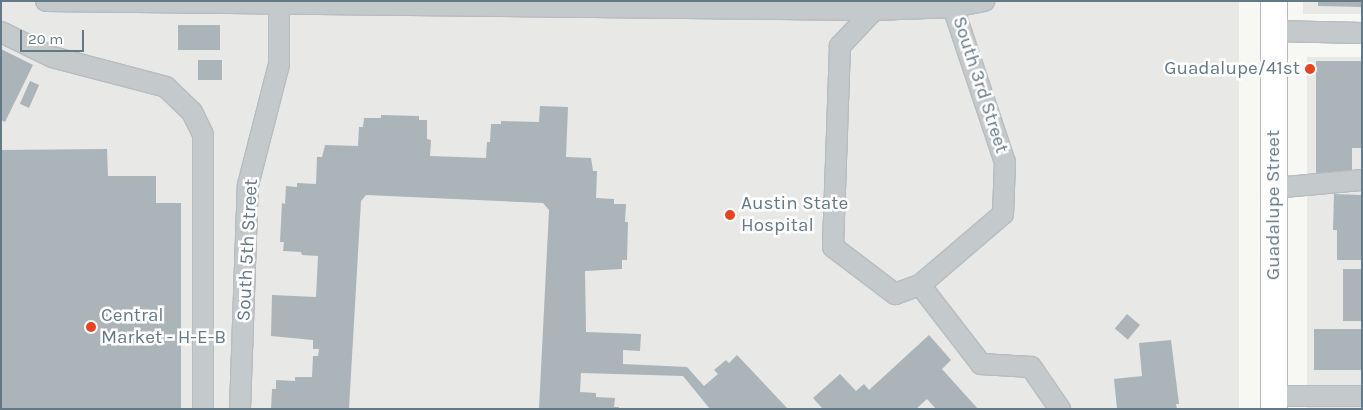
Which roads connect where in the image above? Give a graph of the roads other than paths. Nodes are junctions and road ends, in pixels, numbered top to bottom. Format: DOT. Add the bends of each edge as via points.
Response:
graph roads {
  1 [pos="46,1"];
  2 [pos="984,1"];
  3 [pos="1274,1"];
  4 [pos="279,4"];
  5 [pos="488,4"];
  6 [pos="953,7"];
  7 [pos="874,10"];
  8 [pos="1274,31"];
  9 [pos="1,32"];
  10 [pos="1362,33"];
  11 [pos="1362,180"];
  12 [pos="1274,188"];
  13 [pos="920,285"];
  14 [pos="1362,396"];
  15 [pos="1274,402"];
  16 [pos="1337,402"];
  17 [pos="203,409"];
  18 [pos="240,409"];
  19 [pos="1060,409"];
  1 -- 4 [label="street"];
  2 -- 6 [label="street"];
  3 -- 8 [label="main road, Guadalupe Street"];
  4 -- 5 [label="street"];
  4 -- 18 [label="street, South 5th Street" via="279,64 248,185"];
  5 -- 7 [label="street"];
  6 -- 7 [label="street"];
  6 -- 13 [label="street, South 3rd Street" via="1005,162 1003,214"];
  7 -- 13 [label="street" via="840,46 833,247 895,294"];
  8 -- 10 [label="street"];
  8 -- 12 [label="main road, Guadalupe Street"];
  9 -- 17 [label="street" via="52,57 166,86 192,112 202,135"];
  11 -- 12 [label="street"];
  12 -- 15 [label="main road, Guadalupe Street"];
  13 -- 19 [label="street" via="982,364 1031,367"];
  14 -- 16 [label="street"];
  15 -- 16 [label="street"];
}
